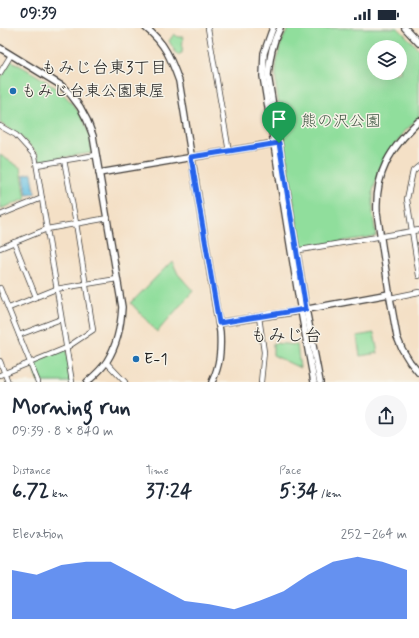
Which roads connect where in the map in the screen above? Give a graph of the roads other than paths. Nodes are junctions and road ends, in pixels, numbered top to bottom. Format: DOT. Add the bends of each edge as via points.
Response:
graph roads {
  1 [pos="146,28"];
  2 [pos="208,28"];
  3 [pos="273,28"];
  4 [pos="280,28"];
  5 [pos="405,28"];
  6 [pos="419,42"];
  7 [pos="0,48"];
  8 [pos="11,55"];
  9 [pos="0,73"];
  10 [pos="419,121"];
  11 [pos="0,126"];
  12 [pos="276,143"];
  13 [pos="229,152"];
  14 [pos="96,155"];
  15 [pos="191,157"];
  16 [pos="64,160"];
  17 [pos="37,165"];
  18 [pos="419,166"];
  19 [pos="99,173"];
  20 [pos="42,198"];
  21 [pos="0,215"];
  22 [pos="108,218"];
  23 [pos="76,223"];
  24 [pos="47,229"];
  25 [pos="419,230"];
  26 [pos="412,231"];
  27 [pos="380,236"];
  28 [pos="14,242"];
  29 [pos="0,248"];
  30 [pos="294,251"];
  31 [pos="418,263"];
  32 [pos="419,276"];
  33 [pos="117,279"];
  34 [pos="86,284"];
  35 [pos="0,288"];
  36 [pos="56,289"];
  37 [pos="419,292"];
  38 [pos="390,296"];
  39 [pos="36,297"];
  40 [pos="9,308"];
  41 [pos="303,309"];
  42 [pos="259,317"];
  43 [pos="62,319"];
  44 [pos="219,323"];
  45 [pos="19,335"];
  46 [pos="66,348"];
  47 [pos="0,361"];
  48 [pos="106,362"];
  49 [pos="31,363"];
  50 [pos="419,373"];
  51 [pos="3,374"];
  52 [pos="8,382"];
  53 [pos="38,382"];
  54 [pos="72,382"];
  55 [pos="87,382"];
  56 [pos="125,382"];
  57 [pos="212,382"];
  58 [pos="261,382"];
  59 [pos="314,382"];
  60 [pos="320,382"];
  1 -- 15 [label="street" via="160,41 172,60 179,81"];
  2 -- 13 [label="street"];
  3 -- 12 [label="street" via="264,53 263,76"];
  4 -- 12 [label="street" via="271,54 268,75"];
  5 -- 6 [label="street"];
  7 -- 8 [label="street"];
  8 -- 9 [label="street"];
  8 -- 14 [label="street" via="62,86 71,95 87,120"];
  10 -- 27 [label="street" via="393,150 381,173 376,201"];
  11 -- 17 [label="street" via="21,140 35,156"];
  12 -- 13 [label="street"];
  12 -- 30 [label="street"];
  13 -- 15 [label="street"];
  14 -- 16 [label="street"];
  14 -- 19 [label="street"];
  15 -- 19 [label="street"];
  15 -- 44 [label="street"];
  16 -- 17 [label="street"];
  16 -- 23 [label="street"];
  17 -- 20 [label="street"];
  18 -- 26 [label="street" via="413,171 407,199"];
  19 -- 22 [label="street"];
  20 -- 21 [label="street"];
  20 -- 24 [label="street"];
  22 -- 23 [label="street"];
  22 -- 33 [label="street"];
  23 -- 24 [label="street"];
  23 -- 34 [label="street"];
  24 -- 28 [label="street"];
  24 -- 36 [label="street"];
  25 -- 26 [label="street"];
  26 -- 27 [label="street"];
  26 -- 31 [label="street"];
  27 -- 30 [label="street"];
  27 -- 38 [label="street"];
  28 -- 29 [label="street"];
  28 -- 39 [label="street"];
  30 -- 41 [label="street"];
  31 -- 32 [label="street"];
  33 -- 34 [label="street"];
  33 -- 48 [label="street" via="122,307 121,324"];
  34 -- 36 [label="street"];
  34 -- 46 [label="street" via="93,330"];
  35 -- 40 [label="street"];
  36 -- 39 [label="street"];
  36 -- 43 [label="street"];
  37 -- 38 [label="street"];
  38 -- 41 [label="street"];
  38 -- 50 [label="street" via="397,337"];
  39 -- 40 [label="street"];
  40 -- 45 [label="street"];
  41 -- 42 [label="street"];
  41 -- 59 [label="street"];
  41 -- 60 [label="street"];
  42 -- 44 [label="street"];
  42 -- 58 [label="street" via="264,352"];
  43 -- 45 [label="street"];
  43 -- 46 [label="street"];
  44 -- 57 [label="street" via="218,369"];
  45 -- 49 [label="street"];
  46 -- 49 [label="street"];
  46 -- 54 [label="street"];
  47 -- 51 [label="street"];
  48 -- 55 [label="street"];
  48 -- 56 [label="street"];
  49 -- 51 [label="street"];
  49 -- 53 [label="street"];
  51 -- 52 [label="street"];
}
